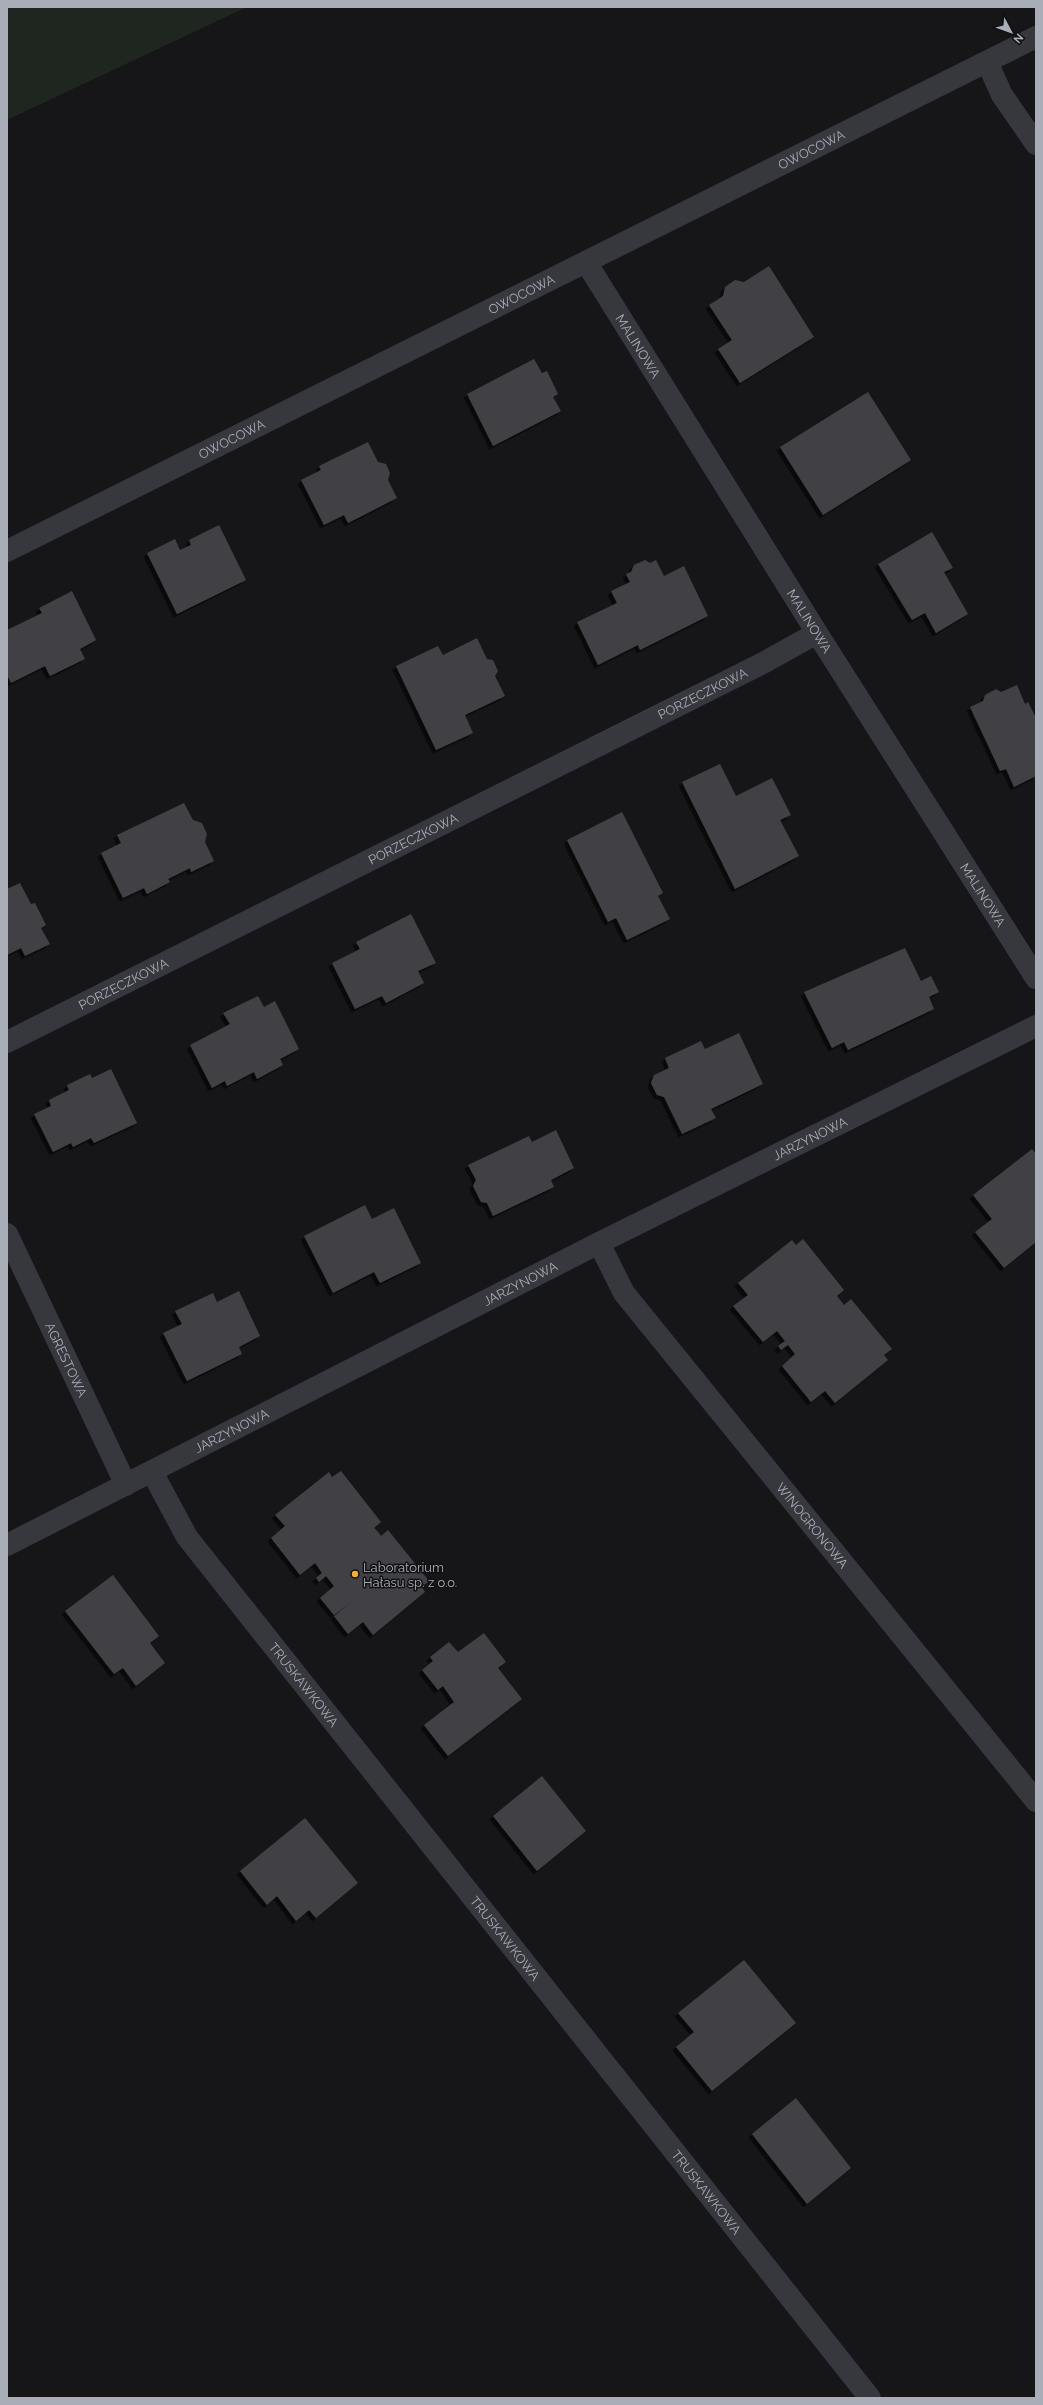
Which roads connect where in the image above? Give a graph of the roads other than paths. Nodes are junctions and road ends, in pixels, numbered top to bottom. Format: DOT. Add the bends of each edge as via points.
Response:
graph roads {
  1 [pos="1036,37"];
  2 [pos="987,62"];
  3 [pos="1036,144"];
  4 [pos="586,262"];
  5 [pos="7,551"];
  6 [pos="817,633"];
  7 [pos="1036,978"];
  8 [pos="1036,1026"];
  9 [pos="7,1042"];
  10 [pos="7,1234"];
  11 [pos="599,1243"];
  12 [pos="152,1472"];
  13 [pos="126,1485"];
  14 [pos="7,1545"];
  15 [pos="1036,1801"];
  16 [pos="870,2398"];
  1 -- 2 [label="street, OWOCOWA"];
  2 -- 3 [label="street" via="1002,95"];
  2 -- 4 [label="street, OWOCOWA"];
  4 -- 5 [label="street, OWOCOWA"];
  4 -- 6 [label="street, MALINOWA"];
  6 -- 7 [label="street, MALINOWA"];
  6 -- 9 [label="street, PORZECZKOWA" via="758,666"];
  8 -- 11 [label="street, JARZYNOWA"];
  10 -- 13 [label="street, AGRESTOWA"];
  11 -- 12 [label="street, JARZYNOWA"];
  11 -- 15 [label="street, WINOGRONOWA" via="624,1293"];
  12 -- 13 [label="street, JARZYNOWA"];
  12 -- 16 [label="street, TRUSKAWKOWA" via="187,1537"];
  13 -- 14 [label="street, JARZYNOWA"];
}
